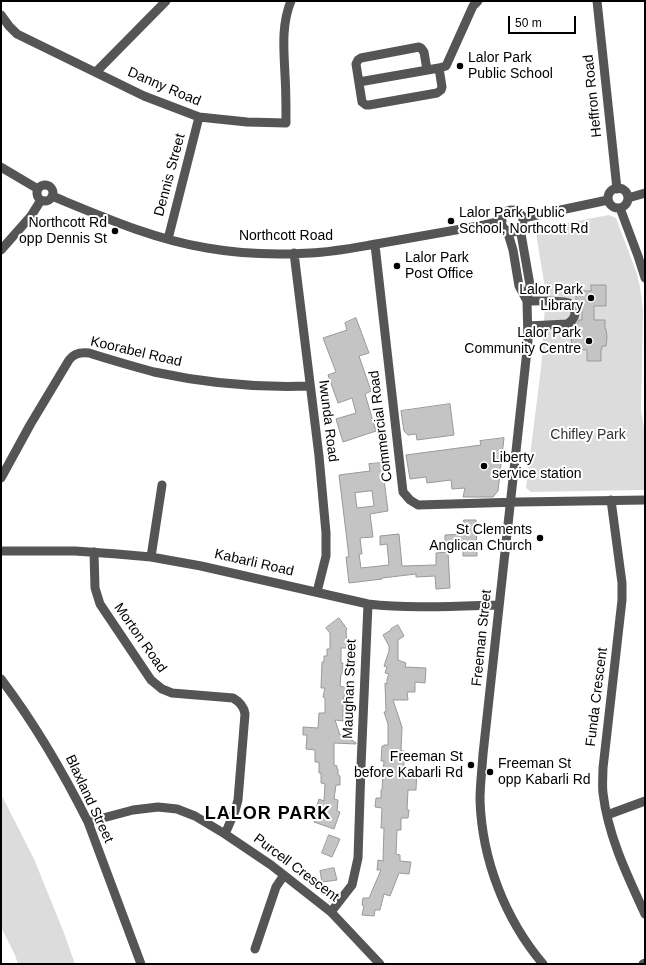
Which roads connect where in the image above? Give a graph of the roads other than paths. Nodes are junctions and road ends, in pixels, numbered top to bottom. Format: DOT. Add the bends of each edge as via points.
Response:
graph roads {
  1 [pos="166,1"];
  2 [pos="291,1"];
  3 [pos="478,1"];
  4 [pos="597,1"];
  5 [pos="1,15"];
  6 [pos="438,68"];
  7 [pos="427,70"];
  8 [pos="96,72"];
  9 [pos="359,82"];
  10 [pos="199,117"];
  11 [pos="1,167"];
  12 [pos="38,189"];
  13 [pos="617,189"];
  14 [pos="645,193"];
  15 [pos="52,196"];
  16 [pos="628,198"];
  17 [pos="42,200"];
  18 [pos="608,200"];
  19 [pos="620,208"];
  20 [pos="523,218"];
  21 [pos="502,221"];
  22 [pos="520,228"];
  23 [pos="507,230"];
  24 [pos="168,239"];
  25 [pos="375,244"];
  26 [pos="1,250"];
  27 [pos="294,254"];
  28 [pos="645,278"];
  29 [pos="527,301"];
  30 [pos="528,326"];
  31 [pos="310,386"];
  32 [pos="1,478"];
  33 [pos="162,485"];
  34 [pos="611,500"];
  35 [pos="645,500"];
  36 [pos="511,502"];
  37 [pos="1,551"];
  38 [pos="94,552"];
  39 [pos="151,558"];
  40 [pos="317,592"];
  41 [pos="368,604"];
  42 [pos="499,605"];
  43 [pos="1,679"];
  44 [pos="645,801"];
  45 [pos="607,815"];
  46 [pos="88,822"];
  47 [pos="225,834"];
  48 [pos="284,875"];
  49 [pos="331,912"];
  50 [pos="645,914"];
  51 [pos="255,949"];
  52 [pos="141,964"];
  53 [pos="380,964"];
  54 [pos="543,964"];
  1 -- 8 [label="street"];
  2 -- 10 [label="street, Danny Road" via="285,26 284,49 286,123"];
  3 -- 6 [label="street" via="473,6 447,64"];
  4 -- 13 [label="street, Heffron Road"];
  5 -- 8 [label="street, Danny Road" via="17,34"];
  6 -- 7 [label="street"];
  6 -- 9 [label="street" via="442,87 437,93 366,105 362,102"];
  7 -- 9 [label="street"];
  7 -- 9 [label="street" via="424,52 419,47 361,58 356,64"];
  8 -- 10 [label="street, Danny Road" via="144,96"];
  10 -- 24 [label="street, Dennis Street"];
  11 -- 12 [label="street"];
  12 -- 15 [label="street" via="44,185 49,186"];
  12 -- 17 [label="street" via="38,196"];
  13 -- 16 [label="street" via="622,189"];
  13 -- 18 [label="street" via="609,194"];
  14 -- 16 [label="street"];
  15 -- 17 [label="street"];
  15 -- 24 [label="street, Northcott Road"];
  16 -- 19 [label="street" via="626,204"];
  17 -- 26 [label="street"];
  18 -- 19 [label="street" via="613,206"];
  18 -- 20 [label="street"];
  19 -- 28 [label="street"];
  20 -- 21 [label="street" via="517,211 511,210"];
  20 -- 22 [label="street"];
  21 -- 23 [label="street"];
  21 -- 25 [label="street, Northcott Road"];
  22 -- 23 [label="street" via="514,232"];
  22 -- 29 [label="street, Freeman Street" via="530,284"];
  23 -- 29 [label="street, Freeman Street" via="519,286"];
  24 -- 27 [label="street, Northcott Road" via="224,250"];
  25 -- 27 [label="street, Northcott Road"];
  25 -- 36 [label="street, Commercial Road" via="403,492 418,505"];
  27 -- 31 [label="street, Iwunda Road"];
  29 -- 30 [label="street, Freeman Street"];
  29 -- 30 [label="street" via="565,302 573,306 575,312 573,319 567,324"];
  30 -- 36 [label="street, Freeman Street"];
  31 -- 32 [label="street, Koorabel Road" via="237,385 192,379 77,353 69,360"];
  31 -- 40 [label="street, Iwunda Road" via="326,533 326,556"];
  33 -- 39 [label="street"];
  34 -- 35 [label="street, Commercial Road"];
  34 -- 36 [label="street, Commercial Road"];
  34 -- 45 [label="street, Funda Crescent" via="622,593 603,768 602,792"];
  36 -- 42 [label="street, Freeman Street"];
  37 -- 38 [label="street, Kabarli Road"];
  38 -- 39 [label="street, Kabarli Road"];
  38 -- 47 [label="street, Morton Road" via="95,588 100,604 151,680 172,693 234,698 244,708 238,800"];
  39 -- 40 [label="street, Kabarli Road" via="201,566"];
  40 -- 41 [label="street, Kabarli Road"];
  41 -- 42 [label="street, Kabarli Road" via="410,607"];
  41 -- 49 [label="street, Maughan Street" via="358,858 352,885"];
  42 -- 54 [label="street, Freeman Street" via="480,787 481,815 495,881 517,928"];
  43 -- 46 [label="street, Blaxland Street" via="54,758"];
  44 -- 45 [label="street"];
  45 -- 50 [label="street, Funda Crescent" via="618,853"];
  46 -- 47 [label="street, Purcell Crescent" via="138,809 167,808 195,816"];
  46 -- 52 [label="street, Blaxland Street"];
  47 -- 48 [label="street, Purcell Crescent"];
  48 -- 49 [label="street, Purcell Crescent"];
  48 -- 51 [label="street" via="276,887"];
  49 -- 53 [label="street, Purcell Crescent"];
}
